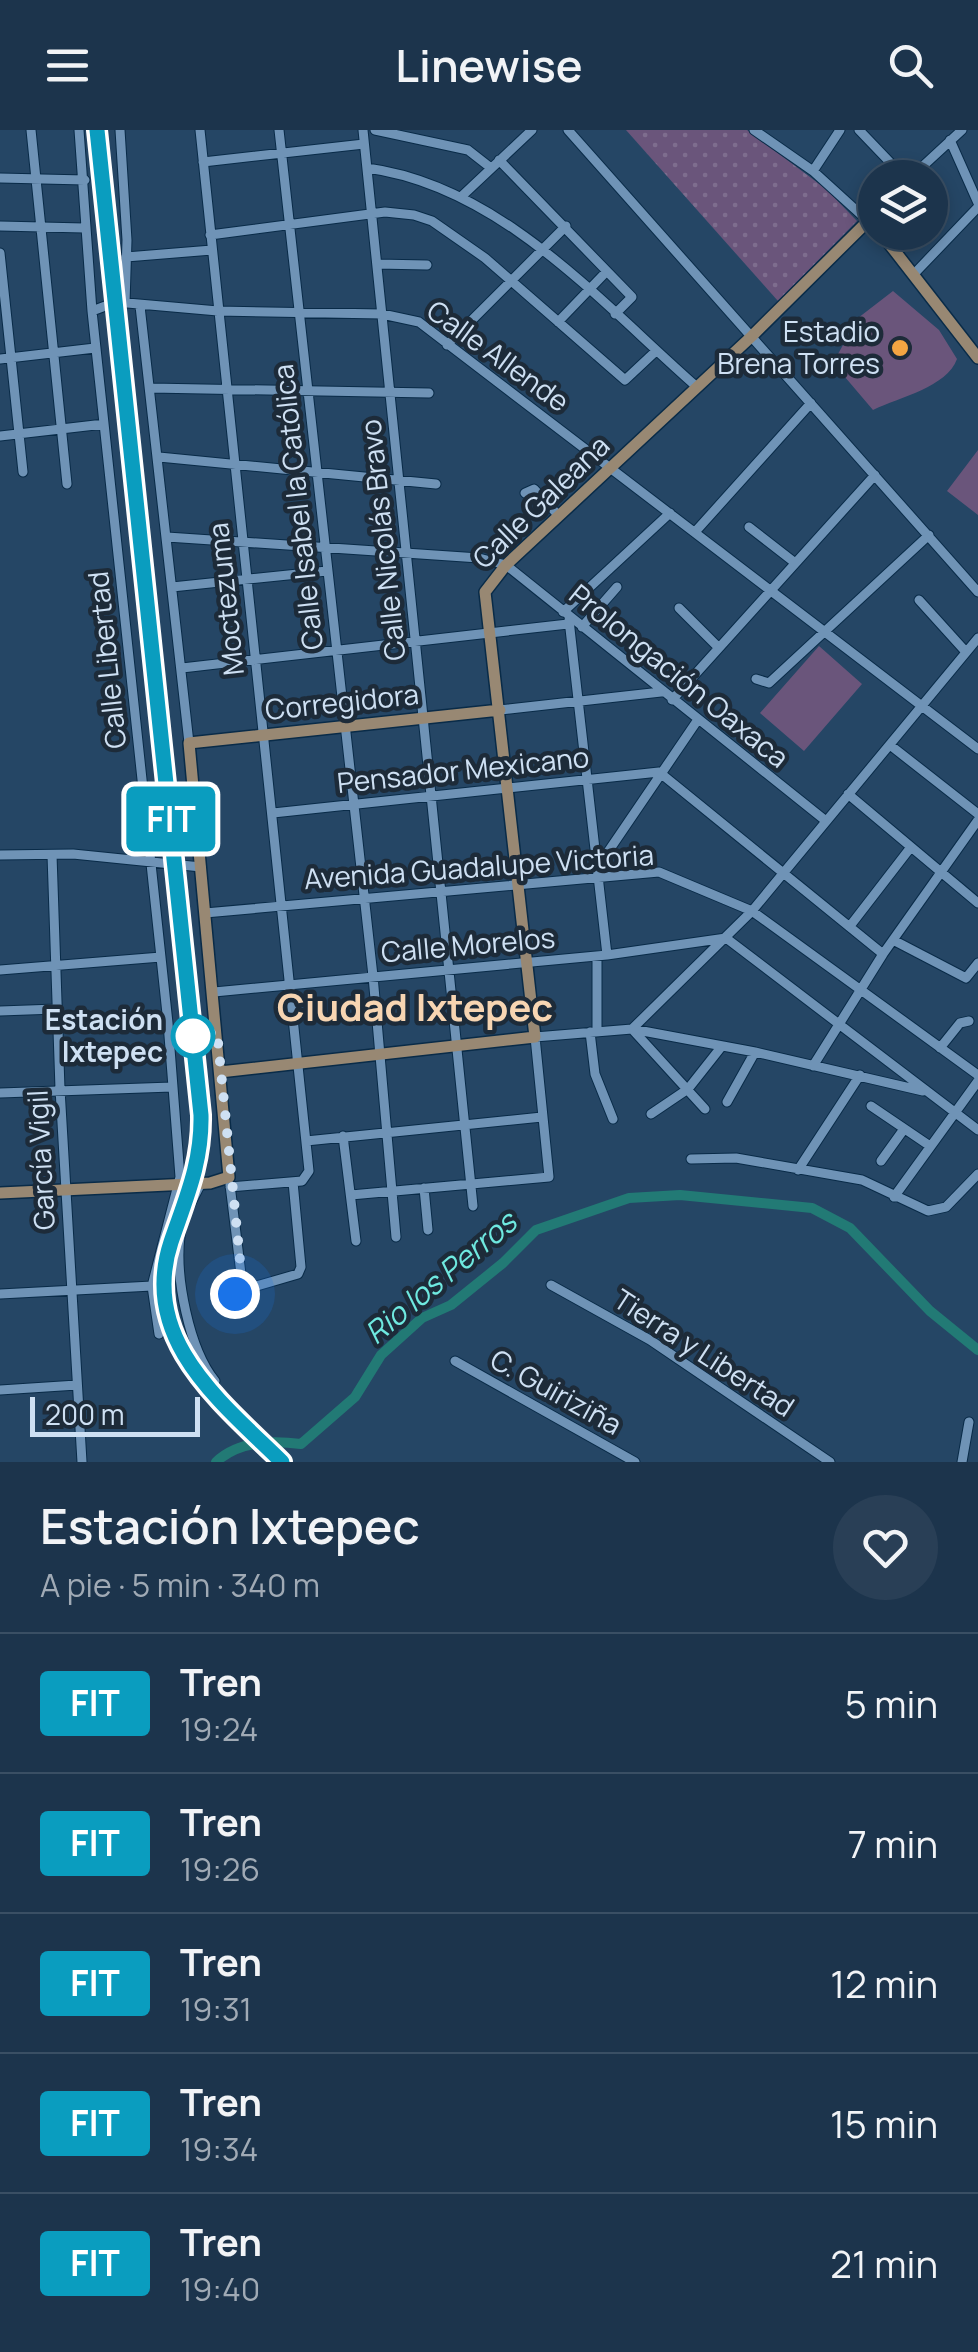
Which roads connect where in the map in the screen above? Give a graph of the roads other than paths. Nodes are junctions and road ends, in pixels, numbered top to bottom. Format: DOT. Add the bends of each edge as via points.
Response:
graph roads {
  1 [pos="30,130"];
  2 [pos="79,130"];
  3 [pos="120,130"];
  4 [pos="200,130"];
  5 [pos="279,130"];
  6 [pos="364,130"];
  7 [pos="374,130"];
  8 [pos="438,130"];
  9 [pos="532,130"];
  10 [pos="568,130"];
  11 [pos="754,130"];
  12 [pos="840,130"];
  13 [pos="859,130"];
  14 [pos="962,130"];
  15 [pos="950,140"];
  16 [pos="433,141"];
  17 [pos="364,144"];
  18 [pos="282,153"];
  19 [pos="890,160"];
  20 [pos="928,160"];
  21 [pos="203,162"];
  22 [pos="495,164"];
  23 [pos="367,168"];
  24 [pos="813,171"];
  25 [pos="0,178"];
  26 [pos="35,178"];
  27 [pos="85,180"];
  28 [pos="463,195"];
  29 [pos="978,205"];
  30 [pos="858,210"];
  31 [pos="371,216"];
  32 [pos="0,226"];
  33 [pos="38,226"];
  34 [pos="289,226"];
  35 [pos="566,226"];
  36 [pos="84,228"];
  37 [pos="210,235"];
  38 [pos="858,244"];
  39 [pos="212,250"];
  40 [pos="896,250"];
  41 [pos="540,252"];
  42 [pos="0,253"];
  43 [pos="126,256"];
  44 [pos="377,264"];
  45 [pos="427,265"];
  46 [pos="606,270"];
  47 [pos="914,274"];
  48 [pos="510,280"];
  49 [pos="588,290"];
  50 [pos="125,303"];
  51 [pos="140,306"];
  52 [pos="92,311"];
  53 [pos="218,311"];
  54 [pos="299,312"];
  55 [pos="382,314"];
  56 [pos="615,314"];
  57 [pos="558,322"];
  58 [pos="752,336"];
  59 [pos="447,345"];
  60 [pos="95,348"];
  61 [pos="656,351"];
  62 [pos="53,354"];
  63 [pos="5,358"];
  64 [pos="978,358"];
  65 [pos="696,387"];
  66 [pos="151,388"];
  67 [pos="227,389"];
  68 [pos="308,390"];
  69 [pos="429,393"];
  70 [pos="390,394"];
  71 [pos="811,402"];
  72 [pos="104,424"];
  73 [pos="61,428"];
  74 [pos="19,434"];
  75 [pos="0,436"];
  76 [pos="158,456"];
  77 [pos="235,463"];
  78 [pos="611,469"];
  79 [pos="316,471"];
  80 [pos="23,472"];
  81 [pos="875,475"];
  82 [pos="399,480"];
  83 [pos="67,484"];
  84 [pos="436,484"];
  85 [pos="525,493"];
  86 [pos="670,513"];
  87 [pos="559,516"];
  88 [pos="749,528"];
  89 [pos="695,532"];
  90 [pos="929,535"];
  91 [pos="167,537"];
  92 [pos="242,542"];
  93 [pos="325,547"];
  94 [pos="406,554"];
  95 [pos="794,562"];
  96 [pos="506,564"];
  97 [pos="327,571"];
  98 [pos="246,580"];
  99 [pos="172,587"];
  100 [pos="617,587"];
  101 [pos="770,589"];
  102 [pos="978,592"];
  103 [pos="919,600"];
  104 [pos="679,608"];
  105 [pos="567,617"];
  106 [pos="582,627"];
  107 [pos="823,630"];
  108 [pos="491,631"];
  109 [pos="978,638"];
  110 [pos="418,639"];
  111 [pos="718,646"];
  112 [pos="338,651"];
  113 [pos="966,652"];
  114 [pos="254,660"];
  115 [pos="182,668"];
  116 [pos="756,679"];
  117 [pos="660,692"];
  118 [pos="672,700"];
  119 [pos="576,701"];
  120 [pos="922,704"];
  121 [pos="500,710"];
  122 [pos="424,718"];
  123 [pos="696,720"];
  124 [pos="344,725"];
  125 [pos="264,736"];
  126 [pos="189,743"];
  127 [pos="890,745"];
  128 [pos="978,749"];
  129 [pos="659,772"];
  130 [pos="588,779"];
  131 [pos="509,788"];
  132 [pos="848,794"];
  133 [pos="433,796"];
  134 [pos="352,805"];
  135 [pos="272,813"];
  136 [pos="978,817"];
  137 [pos="826,822"];
  138 [pos="912,848"];
  139 [pos="0,855"];
  140 [pos="52,855"];
  141 [pos="152,862"];
  142 [pos="200,868"];
  143 [pos="597,871"];
  144 [pos="785,871"];
  145 [pos="941,872"];
  146 [pos="518,884"];
  147 [pos="444,891"];
  148 [pos="365,898"];
  149 [pos="978,902"];
  150 [pos="283,904"];
  151 [pos="752,910"];
  152 [pos="205,913"];
  153 [pos="850,926"];
  154 [pos="726,938"];
  155 [pos="893,940"];
  156 [pos="883,954"];
  157 [pos="602,956"];
  158 [pos="161,957"];
  159 [pos="528,962"];
  160 [pos="978,963"];
  161 [pos="55,968"];
  162 [pos="452,969"];
  163 [pos="0,970"];
  164 [pos="373,976"];
  165 [pos="292,985"];
  166 [pos="860,991"];
  167 [pos="214,992"];
  168 [pos="56,1009"];
  169 [pos="0,1012"];
  170 [pos="969,1021"];
  171 [pos="840,1024"];
  172 [pos="632,1029"];
  173 [pos="593,1031"];
  174 [pos="535,1037"];
  175 [pos="456,1046"];
  176 [pos="722,1046"];
  177 [pos="940,1048"];
  178 [pos="755,1052"];
  179 [pos="379,1055"];
  180 [pos="301,1062"];
  181 [pos="812,1066"];
  182 [pos="220,1072"];
  183 [pos="860,1075"];
  184 [pos="978,1078"];
  185 [pos="172,1087"];
  186 [pos="688,1089"];
  187 [pos="60,1090"];
  188 [pos="0,1093"];
  189 [pos="930,1093"];
  190 [pos="727,1102"];
  191 [pos="872,1106"];
  192 [pos="705,1109"];
  193 [pos="954,1112"];
  194 [pos="651,1114"];
  195 [pos="542,1117"];
  196 [pos="612,1119"];
  197 [pos="464,1124"];
  198 [pos="904,1129"];
  199 [pos="978,1130"];
  200 [pos="385,1131"];
  201 [pos="344,1136"];
  202 [pos="306,1141"];
  203 [pos="930,1146"];
  204 [pos="691,1159"];
  205 [pos="881,1161"];
  206 [pos="798,1170"];
  207 [pos="978,1174"];
  208 [pos="230,1182"];
  209 [pos="294,1182"];
  210 [pos="201,1183"];
  211 [pos="179,1184"];
  212 [pos="470,1184"];
  213 [pos="424,1188"];
  214 [pos="66,1190"];
  215 [pos="391,1191"];
  216 [pos="0,1193"];
  217 [pos="351,1195"];
  218 [pos="894,1197"];
  219 [pos="473,1206"];
  220 [pos="428,1230"];
  221 [pos="396,1237"];
  222 [pos="356,1241"];
  223 [pos="152,1286"];
  224 [pos="551,1286"];
  225 [pos="70,1288"];
  226 [pos="243,1290"];
  227 [pos="0,1294"];
  228 [pos="216,1297"];
  229 [pos="160,1334"];
  230 [pos="455,1361"];
  231 [pos="215,1381"];
  232 [pos="76,1385"];
  233 [pos="0,1390"];
  234 [pos="970,1422"];
  235 [pos="82,1462"];
  236 [pos="635,1462"];
  237 [pos="830,1462"];
  238 [pos="962,1462"];
  1 -- 26 [label="street"];
  2 -- 27 [label="street, Calle Libertad"];
  3 -- 43 [label="street"];
  4 -- 21 [label="street, Moctezuma"];
  5 -- 18 [label="street, Calle Isabel la Católica"];
  6 -- 17 [label="street, Calle Nicolás Bravo"];
  7 -- 16 [label="street"];
  8 -- 16 [label="street"];
  9 -- 22 [label="street"];
  10 -- 58 [label="street"];
  11 -- 24 [label="street"];
  12 -- 24 [label="street"];
  13 -- 19 [label="street"];
  14 -- 15 [label="street"];
  15 -- 20 [label="street"];
  15 -- 29 [label="street"];
  16 -- 22 [label="street"];
  17 -- 18 [label="street"];
  17 -- 23 [label="street, Calle Nicolás Bravo"];
  18 -- 21 [label="street"];
  18 -- 34 [label="street, Calle Isabel la Católica"];
  21 -- 37 [label="street, Moctezuma"];
  22 -- 28 [label="street"];
  22 -- 35 [label="street"];
  23 -- 28 [label="street"];
  23 -- 31 [label="street, Calle Nicolás Bravo"];
  24 -- 30 [label="street"];
  25 -- 26 [label="street"];
  26 -- 27 [label="street"];
  26 -- 33 [label="street"];
  27 -- 36 [label="street, Calle Libertad"];
  28 -- 41 [label="street"];
  29 -- 47 [label="street"];
  31 -- 34 [label="street"];
  31 -- 44 [label="street, Calle Nicolás Bravo"];
  31 -- 48 [label="street" via="399,213 432,221"];
  32 -- 33 [label="street"];
  33 -- 36 [label="street"];
  33 -- 62 [label="street"];
  34 -- 37 [label="street"];
  34 -- 54 [label="street, Calle Isabel la Católica"];
  35 -- 41 [label="street"];
  35 -- 46 [label="street"];
  36 -- 52 [label="street, Calle Libertad"];
  37 -- 39 [label="street, Moctezuma"];
  38 -- 58 [label="main road, Calle Galeana"];
  39 -- 43 [label="street"];
  39 -- 53 [label="street, Moctezuma"];
  40 -- 47 [label="main road"];
  41 -- 48 [label="street"];
  41 -- 49 [label="street"];
  42 -- 63 [label="street"];
  43 -- 50 [label="street"];
  44 -- 45 [label="street"];
  44 -- 55 [label="street, Calle Nicolás Bravo"];
  46 -- 49 [label="street"];
  46 -- 56 [label="street" via="632,297"];
  47 -- 64 [label="main road"];
  48 -- 57 [label="street"];
  48 -- 59 [label="street"];
  49 -- 56 [label="street"];
  49 -- 57 [label="street"];
  50 -- 51 [label="street, Calle Allende"];
  50 -- 52 [label="street"];
  51 -- 53 [label="street, Calle Allende"];
  51 -- 66 [label="street"];
  52 -- 60 [label="street, Calle Libertad"];
  53 -- 54 [label="street, Calle Allende"];
  53 -- 67 [label="street, Moctezuma"];
  54 -- 55 [label="street, Calle Allende"];
  54 -- 68 [label="street, Calle Isabel la Católica"];
  55 -- 59 [label="street, Calle Allende" via="419,322"];
  55 -- 70 [label="street, Calle Nicolás Bravo"];
  56 -- 61 [label="street"];
  57 -- 61 [label="street" via="625,380"];
  58 -- 65 [label="main road, Calle Galeana"];
  58 -- 71 [label="street"];
  59 -- 78 [label="street, Calle Allende"];
  60 -- 62 [label="street"];
  60 -- 72 [label="street, Calle Libertad"];
  61 -- 65 [label="street"];
  62 -- 63 [label="street"];
  62 -- 73 [label="street"];
  63 -- 74 [label="street"];
  65 -- 78 [label="main road, Calle Galeana"];
  66 -- 67 [label="street"];
  66 -- 76 [label="street"];
  67 -- 68 [label="street"];
  67 -- 77 [label="street, Moctezuma"];
  68 -- 70 [label="street"];
  68 -- 79 [label="street, Calle Isabel la Católica"];
  69 -- 70 [label="street"];
  70 -- 82 [label="street, Calle Nicolás Bravo"];
  71 -- 81 [label="street"];
  71 -- 89 [label="street"];
  72 -- 73 [label="street"];
  72 -- 141 [label="street, Calle Libertad"];
  73 -- 74 [label="street"];
  73 -- 83 [label="street"];
  74 -- 75 [label="street"];
  74 -- 80 [label="street"];
  76 -- 77 [label="street"];
  76 -- 91 [label="street"];
  77 -- 79 [label="street"];
  77 -- 92 [label="street, Moctezuma"];
  78 -- 86 [label="street, Calle Allende"];
  78 -- 87 [label="main road, Calle Galeana"];
  79 -- 82 [label="street"];
  79 -- 93 [label="street, Calle Isabel la Católica"];
  81 -- 90 [label="street"];
  81 -- 95 [label="street"];
  82 -- 84 [label="street"];
  82 -- 94 [label="street, Calle Nicolás Bravo"];
  85 -- 87 [label="street" via="534,489"];
  86 -- 89 [label="street, Calle Allende"];
  86 -- 105 [label="street"];
  87 -- 96 [label="main road, Calle Galeana"];
  88 -- 95 [label="street"];
  89 -- 101 [label="street, Calle Allende"];
  90 -- 102 [label="street"];
  90 -- 107 [label="street"];
  91 -- 92 [label="street"];
  91 -- 99 [label="street"];
  92 -- 93 [label="street"];
  92 -- 98 [label="street, Moctezuma"];
  93 -- 94 [label="street"];
  93 -- 97 [label="street, Calle Isabel la Católica"];
  94 -- 96 [label="street"];
  94 -- 110 [label="street, Calle Nicolás Bravo"];
  95 -- 101 [label="street"];
  96 -- 105 [label="street, Prolongación Oaxaca"];
  96 -- 108 [label="main road, Calle Galeana" via="486,592"];
  97 -- 98 [label="street"];
  97 -- 112 [label="street, Calle Isabel la Católica"];
  98 -- 99 [label="street"];
  98 -- 114 [label="street, Moctezuma"];
  99 -- 115 [label="street"];
  100 -- 106 [label="street"];
  101 -- 107 [label="street, Calle Allende"];
  101 -- 111 [label="street"];
  103 -- 113 [label="street"];
  104 -- 111 [label="street"];
  105 -- 106 [label="street, Prolongación Oaxaca"];
  105 -- 108 [label="street"];
  105 -- 119 [label="street"];
  106 -- 117 [label="street, Prolongación Oaxaca"];
  107 -- 116 [label="street" via="768,683"];
  107 -- 120 [label="street, Calle Allende"];
  108 -- 110 [label="street"];
  108 -- 121 [label="main road, Calle Galeana"];
  109 -- 113 [label="street"];
  110 -- 112 [label="street"];
  110 -- 122 [label="street, Calle Nicolás Bravo"];
  111 -- 118 [label="street"];
  112 -- 114 [label="street"];
  112 -- 124 [label="street, Calle Isabel la Católica"];
  113 -- 120 [label="street"];
  114 -- 115 [label="street"];
  114 -- 125 [label="street, Moctezuma"];
  115 -- 126 [label="street"];
  117 -- 118 [label="street, Prolongación Oaxaca"];
  117 -- 119 [label="street"];
  118 -- 123 [label="street, Prolongación Oaxaca"];
  119 -- 121 [label="street"];
  119 -- 130 [label="street"];
  120 -- 127 [label="street"];
  120 -- 128 [label="street, Calle Allende"];
  121 -- 122 [label="main road, Corregidora"];
  121 -- 131 [label="main road, Calle Galeana"];
  122 -- 124 [label="main road, Corregidora"];
  122 -- 133 [label="street, Calle Nicolás Bravo"];
  123 -- 129 [label="street"];
  123 -- 137 [label="street, Prolongación Oaxaca"];
  124 -- 125 [label="main road, Corregidora"];
  124 -- 134 [label="street, Calle Isabel la Católica"];
  125 -- 126 [label="main road, Corregidora"];
  125 -- 135 [label="street, Moctezuma"];
  126 -- 142 [label="main road"];
  127 -- 132 [label="street"];
  127 -- 136 [label="street"];
  129 -- 130 [label="street, Pensador Mexicano"];
  129 -- 143 [label="street"];
  129 -- 144 [label="street"];
  130 -- 131 [label="street, Pensador Mexicano"];
  130 -- 143 [label="street"];
  131 -- 133 [label="street, Pensador Mexicano"];
  131 -- 146 [label="main road, Calle Galeana"];
  132 -- 137 [label="street"];
  132 -- 138 [label="street"];
  133 -- 134 [label="street, Pensador Mexicano"];
  133 -- 147 [label="street, Calle Nicolás Bravo"];
  134 -- 135 [label="street, Pensador Mexicano"];
  134 -- 148 [label="street, Calle Isabel la Católica"];
  135 -- 150 [label="street, Moctezuma"];
  136 -- 145 [label="street"];
  137 -- 144 [label="street"];
  138 -- 145 [label="street"];
  138 -- 153 [label="street"];
  139 -- 140 [label="street"];
  140 -- 141 [label="street"];
  140 -- 161 [label="street, García Vigil"];
  141 -- 142 [label="street"];
  141 -- 158 [label="street, Calle Libertad"];
  142 -- 152 [label="main road"];
  143 -- 146 [label="street, Avenida Guadalupe Victoria"];
  143 -- 151 [label="street, Avenida Guadalupe Victoria" via="672,875"];
  143 -- 157 [label="street"];
  144 -- 151 [label="street"];
  144 -- 153 [label="street"];
  145 -- 149 [label="street"];
  145 -- 155 [label="street"];
  146 -- 147 [label="street, Avenida Guadalupe Victoria"];
  146 -- 159 [label="main road, Calle Galeana"];
  147 -- 148 [label="street, Avenida Guadalupe Victoria"];
  147 -- 162 [label="street, Calle Nicolás Bravo"];
  148 -- 150 [label="street, Avenida Guadalupe Victoria"];
  148 -- 164 [label="street, Calle Isabel la Católica"];
  150 -- 152 [label="street, Avenida Guadalupe Victoria"];
  150 -- 165 [label="street, Moctezuma"];
  151 -- 154 [label="street"];
  151 -- 166 [label="street, Avenida Guadalupe Victoria"];
  152 -- 167 [label="main road"];
  153 -- 156 [label="street"];
  154 -- 157 [label="street, Calle Morelos"];
  154 -- 171 [label="street"];
  154 -- 172 [label="street"];
  155 -- 156 [label="street"];
  155 -- 160 [label="street" via="966,978"];
  156 -- 166 [label="street"];
  157 -- 159 [label="street, Calle Morelos"];
  157 -- 173 [label="street"];
  158 -- 161 [label="street"];
  158 -- 185 [label="street, Calle Libertad"];
  159 -- 162 [label="street, Calle Morelos"];
  159 -- 174 [label="main road, Calle Galeana"];
  161 -- 163 [label="street"];
  161 -- 168 [label="street, García Vigil"];
  162 -- 164 [label="street, Calle Morelos"];
  162 -- 175 [label="street, Calle Nicolás Bravo"];
  164 -- 165 [label="street, Calle Morelos"];
  164 -- 179 [label="street, Calle Isabel la Católica"];
  165 -- 167 [label="street, Calle Morelos"];
  165 -- 180 [label="street, Moctezuma"];
  166 -- 171 [label="street"];
  166 -- 177 [label="street, Avenida Guadalupe Victoria"];
  167 -- 182 [label="main road"];
  168 -- 169 [label="street"];
  168 -- 187 [label="street, García Vigil"];
  170 -- 177 [label="street"];
  171 -- 181 [label="street"];
  171 -- 189 [label="street"];
  172 -- 173 [label="street"];
  172 -- 176 [label="street"];
  172 -- 186 [label="street"];
  173 -- 174 [label="street"];
  173 -- 196 [label="street" via="596,1074"];
  174 -- 175 [label="main road"];
  174 -- 195 [label="street"];
  175 -- 179 [label="main road"];
  175 -- 197 [label="street, Calle Nicolás Bravo"];
  176 -- 178 [label="street"];
  176 -- 186 [label="street"];
  177 -- 184 [label="street, Avenida Guadalupe Victoria"];
  178 -- 181 [label="street"];
  178 -- 190 [label="street"];
  179 -- 180 [label="main road"];
  179 -- 200 [label="street, Calle Isabel la Católica"];
  180 -- 182 [label="main road"];
  180 -- 202 [label="street, Moctezuma"];
  181 -- 183 [label="street"];
  182 -- 208 [label="main road"];
  183 -- 189 [label="street"];
  183 -- 206 [label="street"];
  184 -- 193 [label="street"];
  185 -- 187 [label="street"];
  185 -- 211 [label="street, Calle Libertad"];
  186 -- 192 [label="street"];
  186 -- 194 [label="street"];
  187 -- 188 [label="street"];
  187 -- 214 [label="street, García Vigil"];
  189 -- 193 [label="street"];
  191 -- 198 [label="street"];
  193 -- 199 [label="street"];
  193 -- 203 [label="street"];
  195 -- 197 [label="street"];
  195 -- 212 [label="street" via="549,1177"];
  197 -- 200 [label="street"];
  197 -- 212 [label="street, Calle Nicolás Bravo"];
  198 -- 203 [label="street"];
  198 -- 205 [label="street"];
  200 -- 201 [label="street"];
  200 -- 215 [label="street, Calle Isabel la Católica"];
  201 -- 202 [label="street"];
  201 -- 217 [label="street"];
  202 -- 209 [label="street, Moctezuma" via="309,1171"];
  203 -- 218 [label="street"];
  204 -- 206 [label="street" via="725,1157"];
  206 -- 218 [label="street" via="862,1180"];
  207 -- 218 [label="street" via="938,1211"];
  208 -- 209 [label="street"];
  208 -- 210 [label="main road"];
  208 -- 226 [label="street"];
  209 -- 226 [label="street" via="298,1274"];
  210 -- 211 [label="main road"];
  210 -- 231 [label="street" via="184,1220 181,1255 192,1342"];
  211 -- 214 [label="main road"];
  211 -- 223 [label="street, Calle Libertad"];
  212 -- 213 [label="street"];
  212 -- 219 [label="street, Calle Nicolás Bravo"];
  213 -- 215 [label="street"];
  213 -- 220 [label="street"];
  214 -- 216 [label="main road"];
  214 -- 225 [label="street, García Vigil"];
  215 -- 217 [label="street"];
  215 -- 221 [label="street, Calle Isabel la Católica"];
  217 -- 222 [label="street"];
  223 -- 225 [label="street"];
  223 -- 229 [label="street, Calle Libertad"];
  224 -- 237 [label="street, Tierra y Libertad" via="650,1340"];
  225 -- 227 [label="street"];
  225 -- 232 [label="street, García Vigil"];
  226 -- 228 [label="street"];
  230 -- 236 [label="street, C. Guiriziña"];
  232 -- 233 [label="street"];
  232 -- 235 [label="street, García Vigil"];
  234 -- 238 [label="street"];
}
